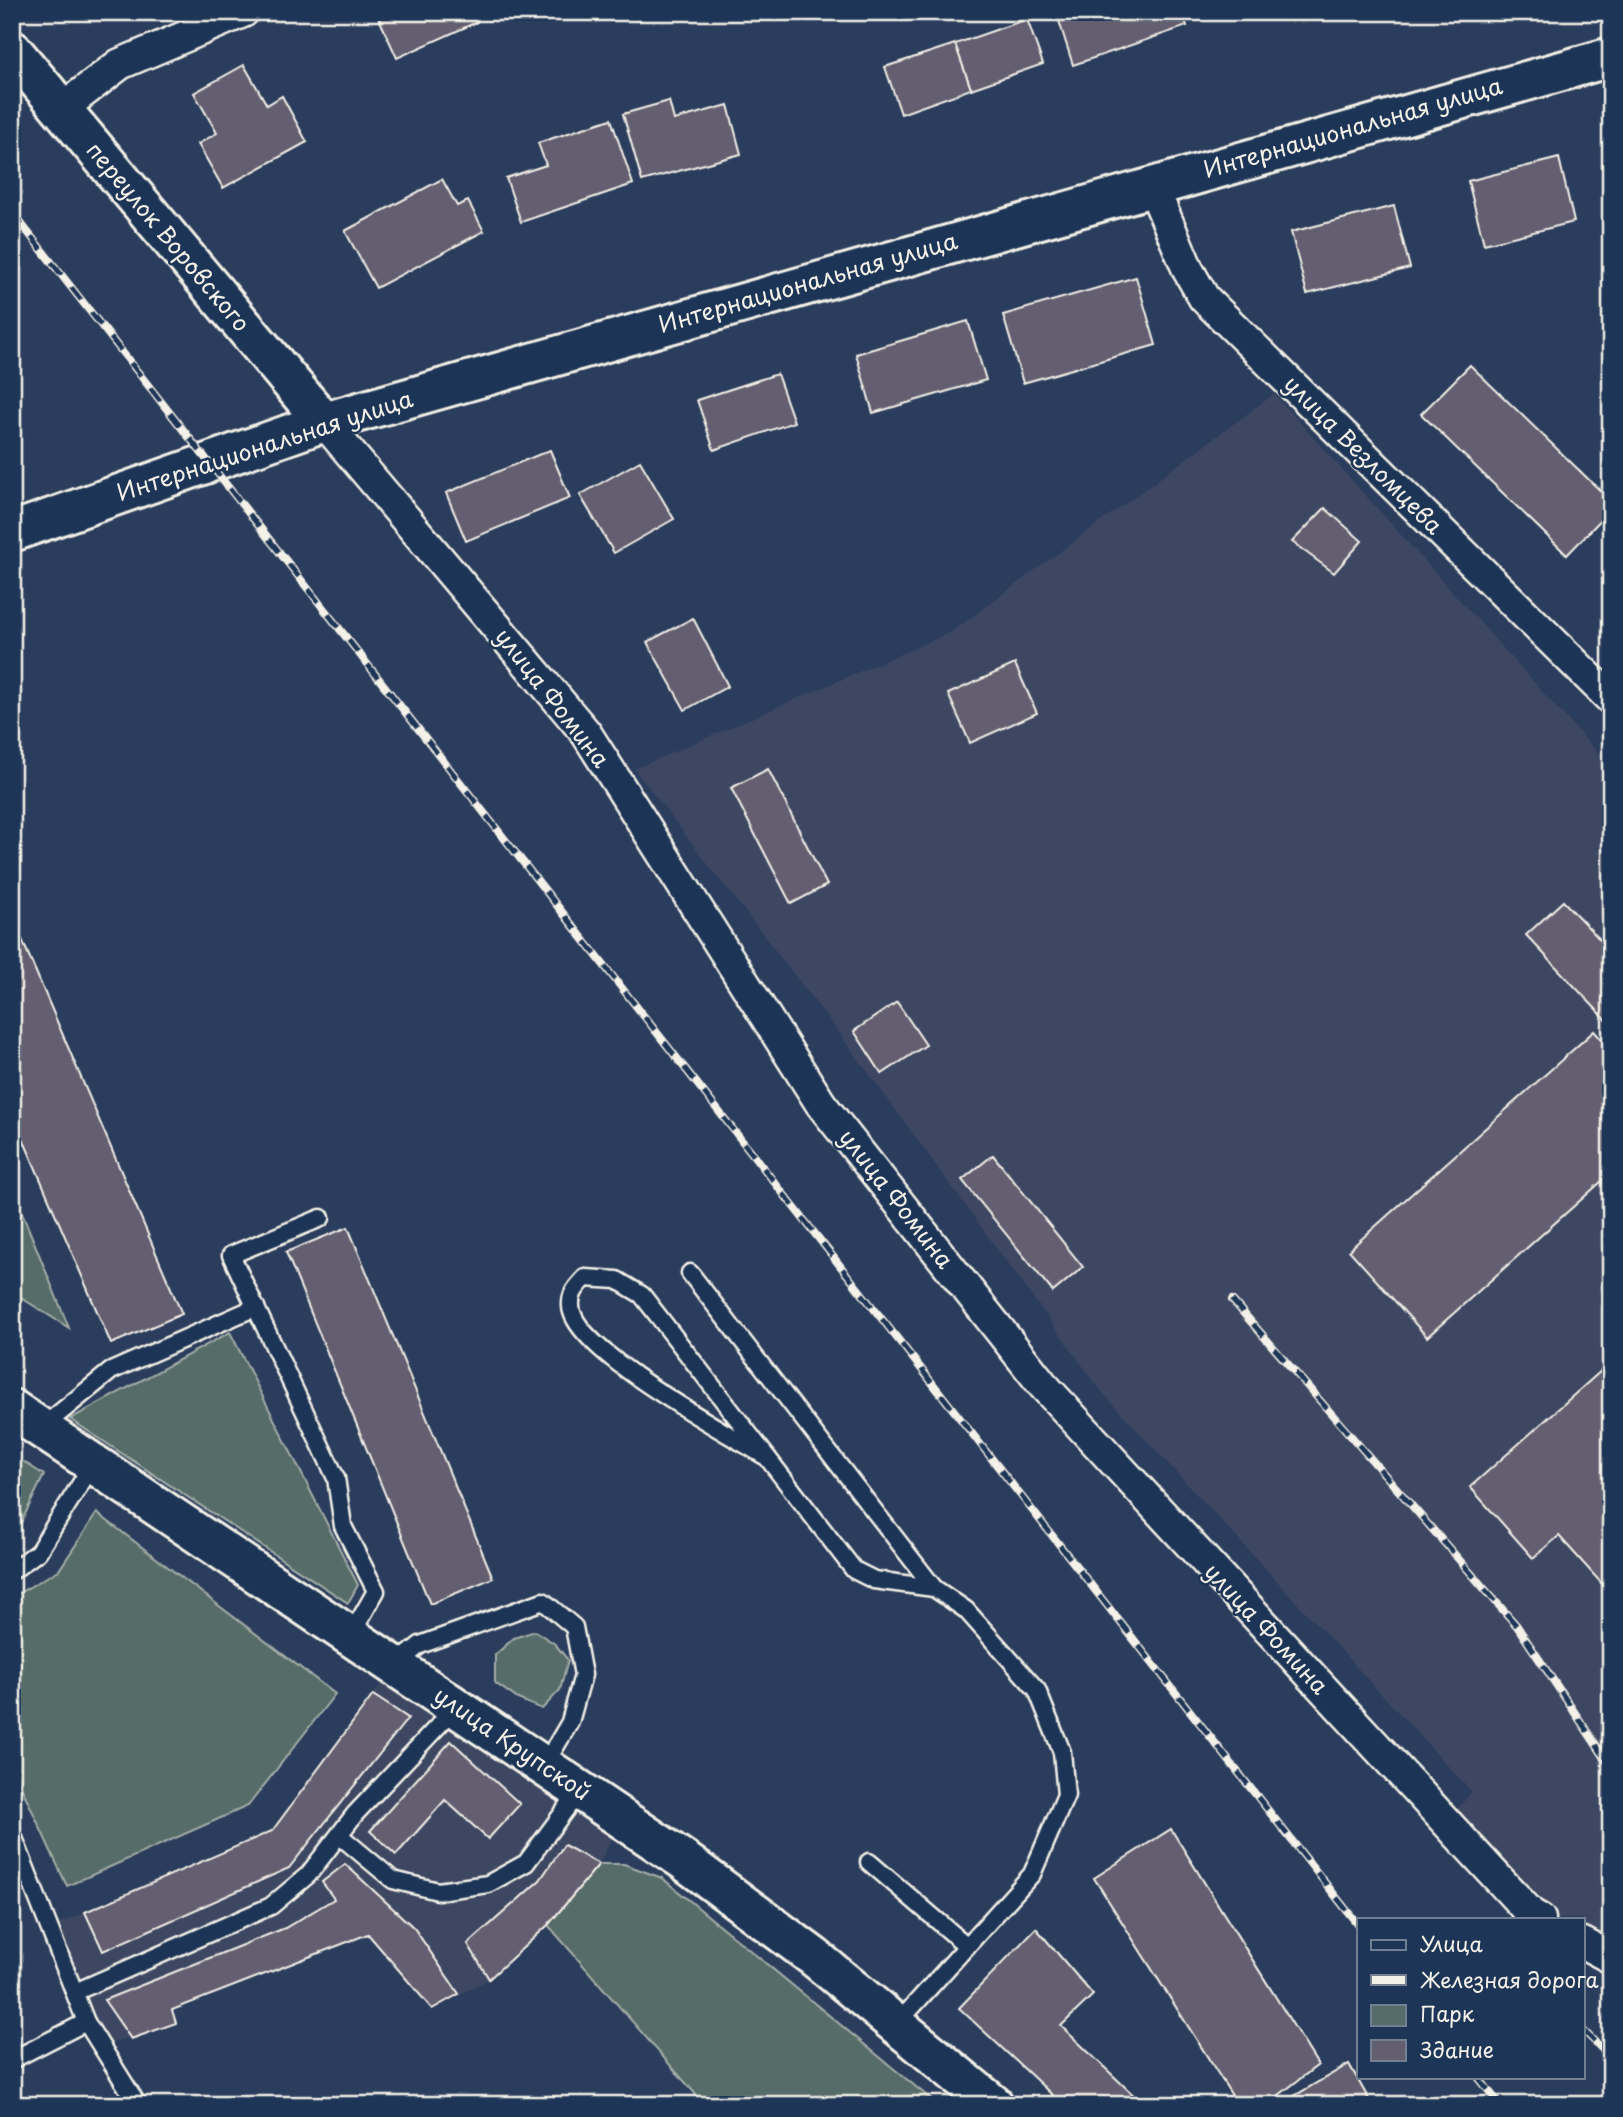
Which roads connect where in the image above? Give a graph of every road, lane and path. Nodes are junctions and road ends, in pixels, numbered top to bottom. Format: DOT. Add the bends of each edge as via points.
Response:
graph roads {
  1 [pos="243,12"];
  2 [pos="12,50"];
  3 [pos="1611,57"];
  4 [pos="60,110"];
  5 [pos="1152,185"];
  6 [pos="324,422"];
  7 [pos="12,532"];
  8 [pos="1611,699"];
  9 [pos="321,1218"];
  10 [pos="690,1273"];
  11 [pos="256,1307"];
  12 [pos="27,1419"];
  13 [pos="768,1458"];
  14 [pos="93,1464"];
  15 [pos="12,1571"];
  16 [pos="934,1588"];
  17 [pos="351,1635"];
  18 [pos="395,1665"];
  19 [pos="456,1707"];
  20 [pos="544,1766"];
  21 [pos="580,1790"];
  22 [pos="12,1833"];
  23 [pos="339,1835"];
  24 [pos="869,1862"];
  25 [pos="1538,1918"];
  26 [pos="1584,1944"];
  27 [pos="967,1946"];
  28 [pos="1611,1958"];
  29 [pos="75,1992"];
  30 [pos="86,2022"];
  31 [pos="896,2025"];
  32 [pos="12,2060"];
  33 [pos="138,2105"];
  34 [pos="994,2105"];
  1 -- 4 [label="street" via="120,64"];
  2 -- 4 [label="street, переулок Воровского"];
  3 -- 5 [label="street, Интернациональная улица"];
  4 -- 6 [label="street, переулок Воровского"];
  5 -- 6 [label="street, Интернациональная улица"];
  5 -- 8 [label="street, улица Везломцева" via="1204,298"];
  6 -- 7 [label="street, Интернациональная улица"];
  6 -- 25 [label="street, улица Фомина" via="586,733 821,1104 1043,1385 1444,1823"];
  9 -- 11 [label="lane" via="231,1255"];
  10 -- 16 [label="lane"];
  11 -- 12 [label="lane" via="111,1371"];
  11 -- 17 [label="lane" via="336,1478 343,1526 376,1591"];
  12 -- 14 [label="street, улица Крупской"];
  13 -- 13 [label="lane" via="642,1295 617,1280 585,1278 573,1292 570,1308 601,1350"];
  13 -- 16 [label="lane" via="854,1570 874,1580"];
  14 -- 15 [label="lane" via="38,1552"];
  14 -- 17 [label="street, улица Крупской"];
  16 -- 27 [label="lane" via="966,1609 1037,1690 1062,1752 1066,1795 1032,1874"];
  17 -- 18 [label="street, улица Крупской"];
  18 -- 19 [label="street, улица Крупской"];
  18 -- 20 [label="lane" via="420,1645 543,1601 574,1628 583,1675 570,1722"];
  19 -- 20 [label="street, улица Крупской"];
  19 -- 23 [label="lane"];
  20 -- 21 [label="street, улица Крупской"];
  21 -- 23 [label="lane" via="526,1863 488,1884 438,1891 393,1880"];
  21 -- 31 [label="street, улица Крупской" via="693,1867"];
  22 -- 29 [label="lane"];
  23 -- 29 [label="lane" via="309,1875 271,1906"];
  24 -- 27 [label="lane"];
  26 -- 28 [label="street"];
  27 -- 31 [label="lane"];
  29 -- 30 [label="lane"];
  30 -- 32 [label="lane"];
  30 -- 33 [label="lane"];
  31 -- 34 [label="street, улица Крупской"];
}
